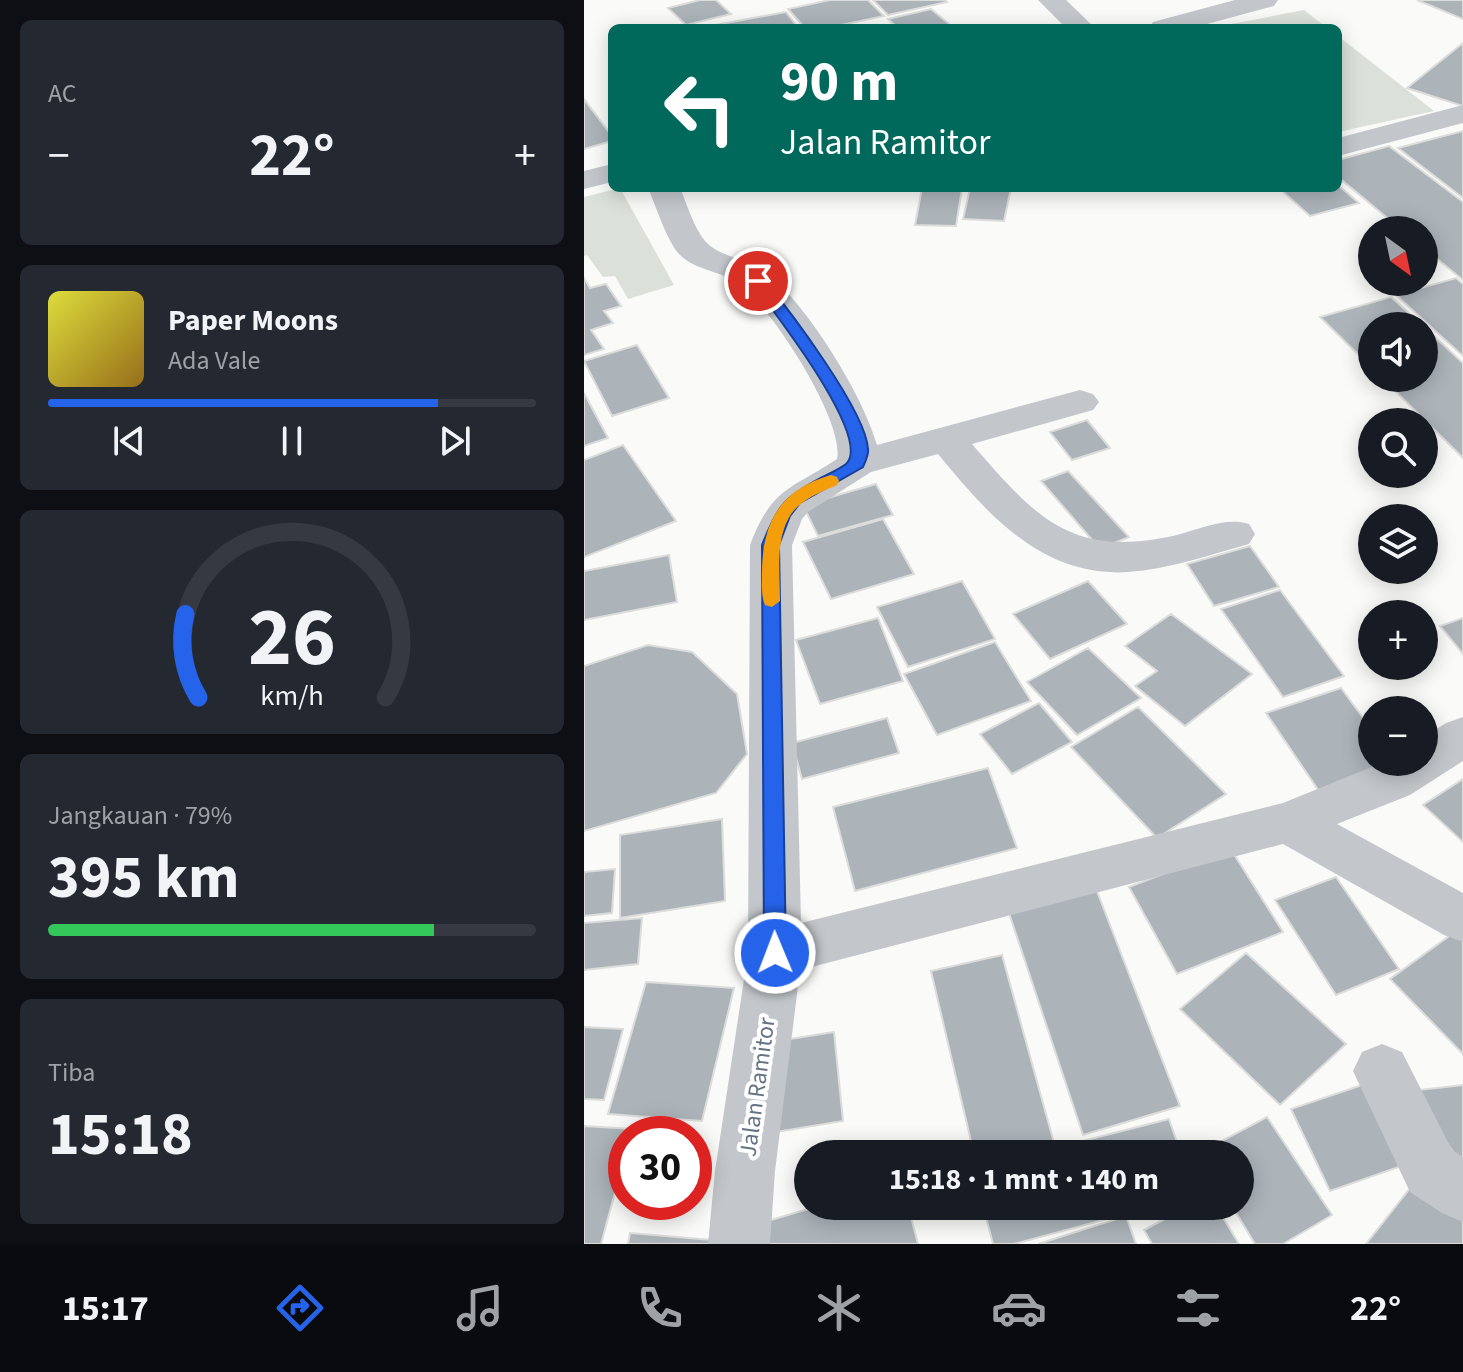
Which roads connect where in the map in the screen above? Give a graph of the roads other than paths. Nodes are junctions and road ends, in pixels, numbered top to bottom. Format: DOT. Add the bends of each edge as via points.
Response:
graph roads {
  1 [pos="1051,0"];
  2 [pos="1265,0"];
  3 [pos="1078,24"];
  4 [pos="1177,24"];
  5 [pos="1463,114"];
  6 [pos="1342,146"];
  7 [pos="608,174"];
  8 [pos="584,180"];
  9 [pos="666,192"];
  10 [pos="1080,402"];
  11 [pos="946,438"];
  12 [pos="857,463"];
  13 [pos="1234,534"];
  14 [pos="1463,736"];
  15 [pos="1438,753"];
  16 [pos="1401,776"];
  17 [pos="1288,822"];
  18 [pos="1463,919"];
  19 [pos="775,953"];
  20 [pos="1382,1071"];
  21 [pos="1463,1192"];
  22 [pos="739,1244"];
  1 -- 3 [label="street"];
  2 -- 4 [label="street"];
  5 -- 6 [label="street"];
  7 -- 8 [label="street"];
  9 -- 12 [label="street" via="692,248 746,272 791,321 850,417 860,450"];
  10 -- 11 [label="street, Jalan Ramitor"];
  11 -- 12 [label="street, Jalan Ramitor"];
  11 -- 13 [label="street" via="1020,518 1054,541 1093,556 1147,555"];
  12 -- 19 [label="street, Jalan Ramitor" via="794,499 782,514 771,545"];
  14 -- 15 [label="street"];
  16 -- 17 [label="street"];
  17 -- 18 [label="street"];
  17 -- 19 [label="street"];
  19 -- 22 [label="street, Jalan Ramitor"];
  20 -- 21 [label="street" via="1431,1171"];
}
